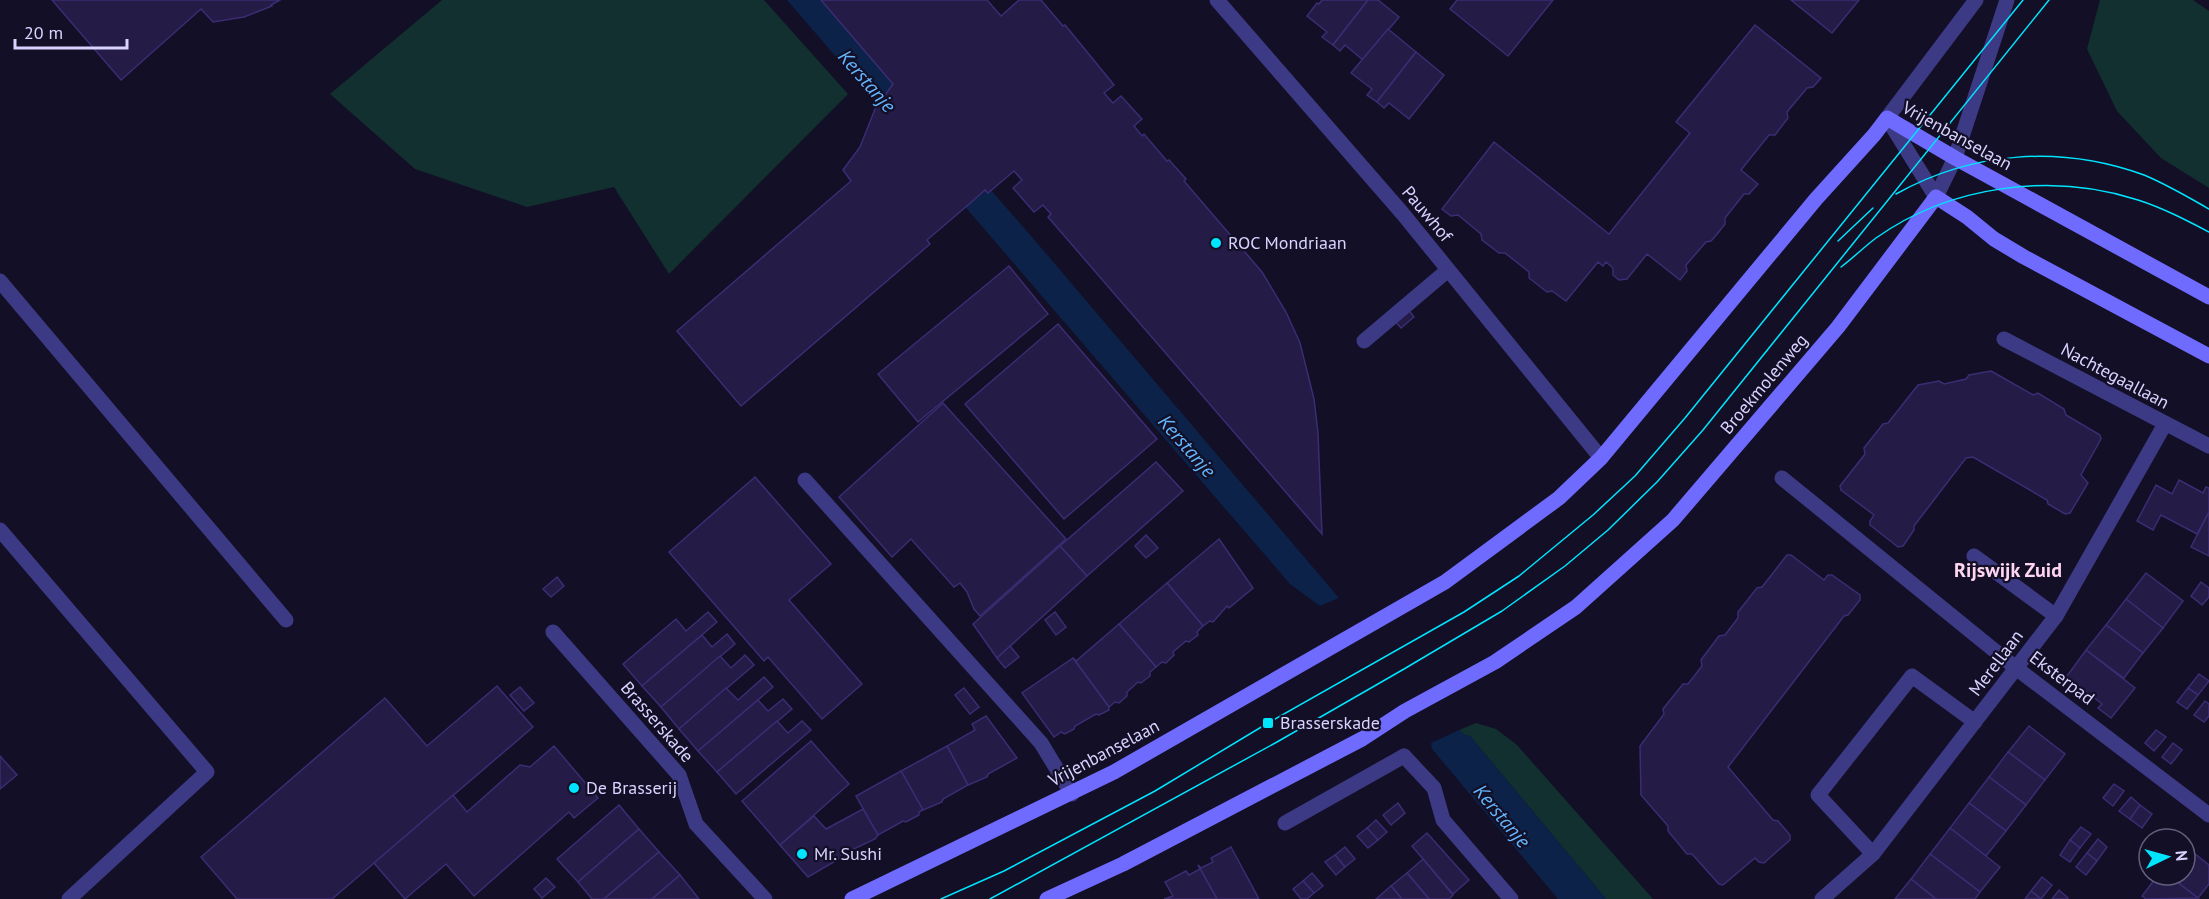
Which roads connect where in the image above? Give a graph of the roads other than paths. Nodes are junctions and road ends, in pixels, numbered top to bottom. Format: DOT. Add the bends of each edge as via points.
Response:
graph roads {
  1 [pos="1217,0"];
  2 [pos="1976,0"];
  3 [pos="2007,0"];
  4 [pos="1887,118"];
  5 [pos="1954,158"];
  6 [pos="1936,197"];
  7 [pos="1448,270"];
  8 [pos="0,281"];
  9 [pos="2209,297"];
  10 [pos="2004,339"];
  11 [pos="1364,341"];
  12 [pos="2209,356"];
  13 [pos="2165,424"];
  14 [pos="2209,446"];
  15 [pos="1601,458"];
  16 [pos="1782,478"];
  17 [pos="805,480"];
  18 [pos="0,530"];
  19 [pos="1974,556"];
  20 [pos="2056,616"];
  21 [pos="286,620"];
  22 [pos="553,632"];
  23 [pos="2016,668"];
  24 [pos="1975,722"];
  25 [pos="1072,794"];
  26 [pos="2209,815"];
  27 [pos="1285,823"];
  28 [pos="1873,854"];
  29 [pos="1504,896"];
  30 [pos="69,899"];
  31 [pos="765,899"];
  32 [pos="852,899"];
  33 [pos="1047,899"];
  34 [pos="1822,899"];
  1 -- 7 [label="street, Pauwhof"];
  2 -- 4 [label="street"];
  3 -- 5 [label="street, Broekmolenweg"];
  4 -- 5 [label="main road, Vrijenbanselaan"];
  4 -- 6 [label="street, Vrijenbanselaan"];
  4 -- 15 [label="main road"];
  5 -- 6 [label="street, Broekmolenweg"];
  5 -- 9 [label="main road, Vrijenbanselaan"];
  6 -- 12 [label="main road, Vrijenbanselaan" via="2024,257"];
  6 -- 33 [label="main road, Broekmolenweg" via="1838,327 1673,520 1576,607 1495,662 1352,744 1123,864"];
  7 -- 11 [label="street"];
  7 -- 15 [label="street, Pauwhof"];
  8 -- 21 [label="street"];
  10 -- 13 [label="street, Nachtegaallaan"];
  13 -- 14 [label="street, Nachtegaallaan"];
  13 -- 20 [label="street, Merellaan"];
  15 -- 25 [label="main road, Vrijenbanselaan" via="1559,498 1445,582"];
  16 -- 23 [label="street, Eksterpad"];
  17 -- 25 [label="street" via="1041,743"];
  18 -- 30 [label="street" via="207,772"];
  19 -- 20 [label="street"];
  20 -- 23 [label="street, Merellaan"];
  22 -- 31 [label="street, Brasserskade" via="679,775 696,824"];
  23 -- 24 [label="street, Merellaan"];
  23 -- 26 [label="street, Eksterpad"];
  24 -- 28 [label="street, Merellaan"];
  24 -- 28 [label="street" via="1912,676 1818,795"];
  25 -- 32 [label="main road, Vrijenbanselaan"];
  27 -- 29 [label="street" via="1404,756 1434,788 1443,820"];
  28 -- 34 [label="street, Merellaan"];
}
